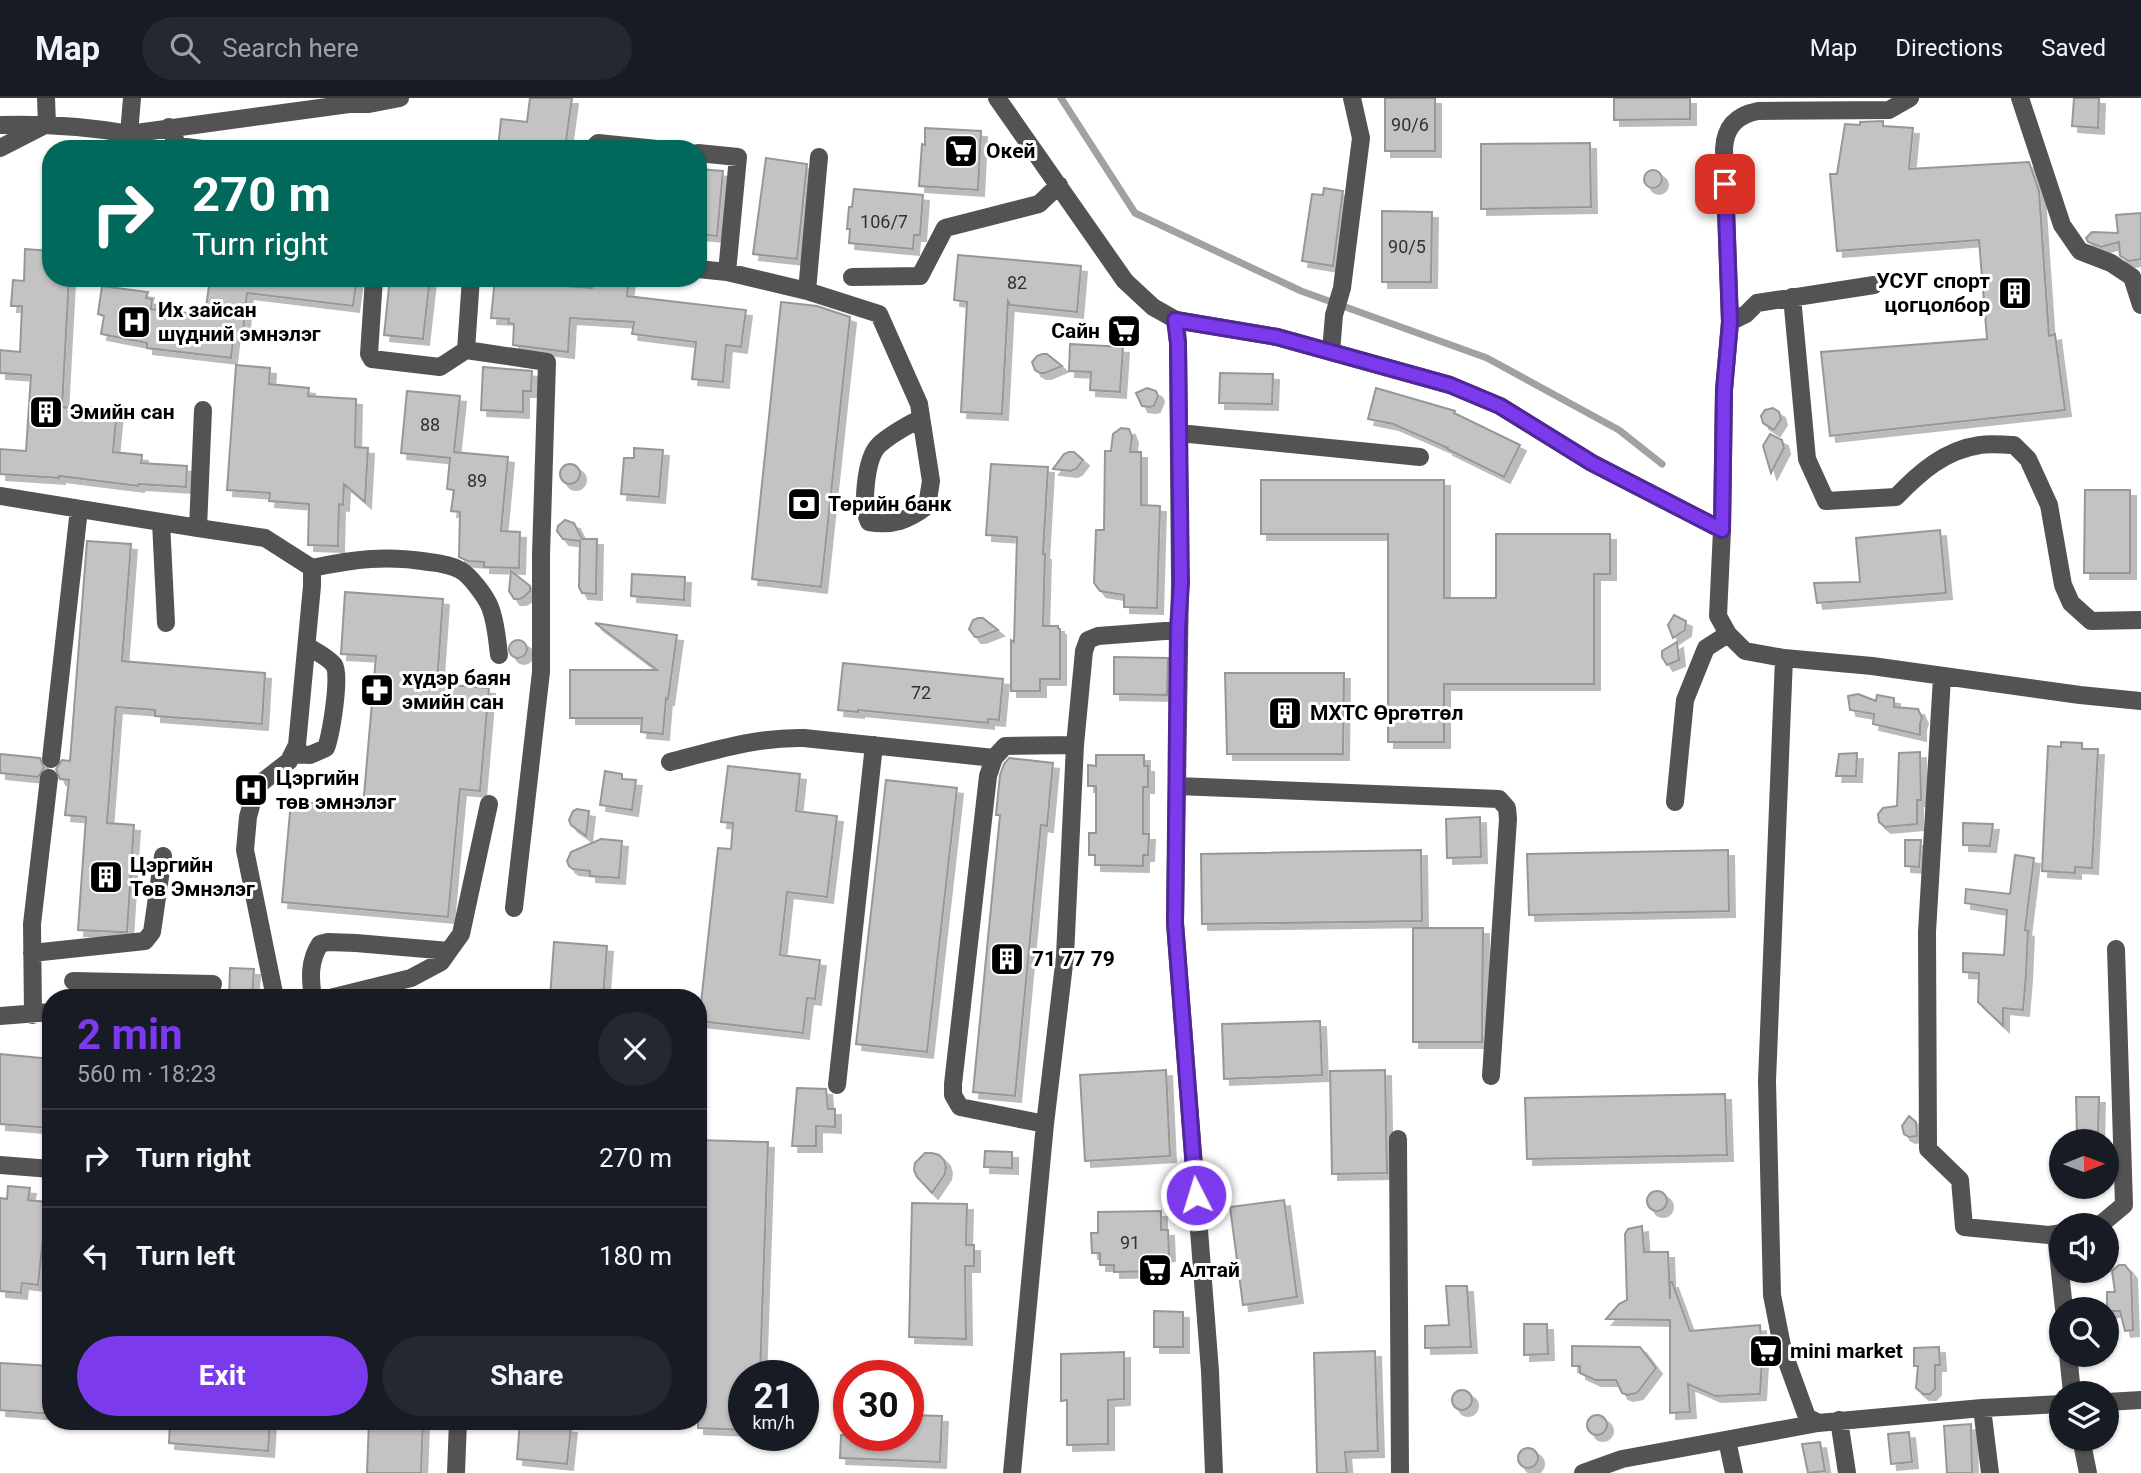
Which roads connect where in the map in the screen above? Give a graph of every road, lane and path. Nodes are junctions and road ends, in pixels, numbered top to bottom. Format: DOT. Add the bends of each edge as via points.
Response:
graph roads {
  1 [pos="46,98"];
  2 [pos="132,98"];
  3 [pos="400,98"];
  4 [pos="997,98"];
  5 [pos="1352,98"];
  6 [pos="1910,98"];
  7 [pos="2020,98"];
  8 [pos="1779,104"];
  9 [pos="47,124"];
  10 [pos="0,125"];
  11 [pos="169,127"];
  12 [pos="129,134"];
  13 [pos="174,140"];
  14 [pos="0,148"];
  15 [pos="707,154"];
  16 [pos="819,157"];
  17 [pos="1059,185"];
  18 [pos="707,270"];
  19 [pos="727,272"];
  20 [pos="852,277"];
  21 [pos="1874,285"];
  22 [pos="373,287"];
  23 [pos="470,287"];
  24 [pos="807,291"];
  25 [pos="1792,298"];
  26 [pos="2141,305"];
  27 [pos="1175,320"];
  28 [pos="1730,322"];
  29 [pos="466,350"];
  30 [pos="1331,352"];
  31 [pos="203,410"];
  32 [pos="921,418"];
  33 [pos="1179,433"];
  34 [pos="1420,457"];
  35 [pos="0,496"];
  36 [pos="79,509"];
  37 [pos="161,522"];
  38 [pos="198,528"];
  39 [pos="1722,530"];
  40 [pos="312,568"];
  41 [pos="2141,620"];
  42 [pos="166,623"];
  43 [pos="1178,629"];
  44 [pos="1728,634"];
  45 [pos="307,646"];
  46 [pos="499,655"];
  47 [pos="1784,658"];
  48 [pos="1942,677"];
  49 [pos="2141,701"];
  50 [pos="874,745"];
  51 [pos="1075,745"];
  52 [pos="294,754"];
  53 [pos="994,758"];
  54 [pos="51,759"];
  55 [pos="670,762"];
  56 [pos="49,778"];
  57 [pos="1177,786"];
  58 [pos="1675,802"];
  59 [pos="489,804"];
  60 [pos="163,856"];
  61 [pos="514,908"];
  62 [pos="2116,948"];
  63 [pos="449,951"];
  64 [pos="32,953"];
  65 [pos="73,982"];
  66 [pos="213,984"];
  67 [pos="132,989"];
  68 [pos="273,989"];
  69 [pos="312,989"];
  70 [pos="366,989"];
  71 [pos="42,1014"];
  72 [pos="0,1016"];
  73 [pos="1492,1076"];
  74 [pos="837,1085"];
  75 [pos="1045,1124"];
  76 [pos="1398,1139"];
  77 [pos="0,1165"];
  78 [pos="42,1168"];
  79 [pos="2114,1213"];
  80 [pos="2049,1235"];
  81 [pos="2141,1400"];
  82 [pos="2119,1401"];
  83 [pos="2049,1405"];
  84 [pos="1982,1408"];
  85 [pos="1839,1420"];
  86 [pos="1818,1423"];
  87 [pos="458,1430"];
  88 [pos="1727,1440"];
  89 [pos="2084,1451"];
  90 [pos="456,1473"];
  91 [pos="1012,1473"];
  92 [pos="1214,1473"];
  93 [pos="1400,1473"];
  94 [pos="1583,1473"];
  95 [pos="1734,1473"];
  96 [pos="1847,1473"];
  97 [pos="1990,1473"];
  98 [pos="2088,1473"];
  1 -- 9 [label="street"];
  2 -- 12 [label="street"];
  3 -- 11 [label="street"];
  4 -- 17 [label="street"];
  5 -- 30 [label="street" via="1361,138"];
  6 -- 8 [label="street" via="1889,110"];
  7 -- 26 [label="street" via="2062,225 2080,251 2111,263 2132,278"];
  8 -- 28 [label="street" via="1741,116 1725,135"];
  9 -- 10 [label="street"];
  9 -- 12 [label="street"];
  9 -- 14 [label="street"];
  11 -- 12 [label="street"];
  11 -- 13 [label="street"];
  15 -- 19 [label="street" via="738,157"];
  16 -- 24 [label="street"];
  17 -- 20 [label="street" via="1039,204 945,228 920,276"];
  17 -- 27 [label="street" via="1125,281"];
  18 -- 19 [label="street"];
  19 -- 24 [label="street"];
  21 -- 25 [label="street"];
  22 -- 29 [label="street" via="372,359 440,367"];
  23 -- 29 [label="street"];
  24 -- 32 [label="street" via="879,314"];
  25 -- 28 [label="street" via="1756,303"];
  25 -- 41 [label="street" via="1807,459 1826,501 1896,497 1943,456 1980,444 2014,445 2028,459 2049,505 2063,585 2071,603 2091,621"];
  27 -- 30 [label="street" via="1277,337"];
  27 -- 33 [label="street"];
  28 -- 39 [label="street"];
  29 -- 61 [label="street" via="547,362 541,672"];
  30 -- 39 [label="street" via="1476,395 1592,463"];
  31 -- 38 [label="street"];
  32 -- 32 [label="street" via="931,481 927,506 911,518 883,525 869,522 866,480 876,448"];
  33 -- 34 [label="street"];
  33 -- 43 [label="street"];
  35 -- 36 [label="street"];
  36 -- 37 [label="street"];
  36 -- 54 [label="street"];
  37 -- 38 [label="street"];
  37 -- 42 [label="street"];
  38 -- 40 [label="street" via="265,538"];
  39 -- 44 [label="street" via="1718,616"];
  40 -- 45 [label="street"];
  40 -- 46 [label="street" via="380,557 462,571 490,607"];
  43 -- 51 [label="street" via="1088,640"];
  43 -- 57 [label="street"];
  44 -- 47 [label="street" via="1745,651"];
  44 -- 58 [label="street" via="1706,648 1685,700"];
  45 -- 52 [label="street"];
  45 -- 52 [label="street" via="335,666 338,676 326,748 310,755"];
  47 -- 48 [label="street"];
  47 -- 86 [label="street" via="1767,1081 1772,1295 1783,1350 1807,1417"];
  48 -- 49 [label="street"];
  48 -- 80 [label="street" via="1927,932 1928,1149 1960,1180 1964,1227"];
  50 -- 53 [label="street"];
  50 -- 55 [label="street" via="775,738"];
  50 -- 74 [label="street"];
  51 -- 53 [label="street" via="1005,746"];
  51 -- 75 [label="street" via="1065,956"];
  52 -- 68 [label="street" via="256,787 245,850"];
  53 -- 75 [label="street" via="988,776 953,1095 960,1107"];
  56 -- 64 [label="street"];
  57 -- 73 [label="street" via="1499,799 1507,808 1508,819"];
  57 -- 92 [label="street" via="1175,923"];
  59 -- 63 [label="street" via="461,934"];
  60 -- 64 [label="street" via="152,932 145,941"];
  62 -- 79 [label="street" via="2124,1205"];
  63 -- 69 [label="street" via="320,944 312,956"];
  63 -- 70 [label="street" via="441,962 411,978"];
  64 -- 71 [label="street"];
  65 -- 67 [label="street"];
  66 -- 67 [label="street"];
  71 -- 72 [label="street"];
  75 -- 91 [label="street"];
  76 -- 93 [label="street"];
  77 -- 78 [label="street"];
  81 -- 82 [label="street"];
  83 -- 84 [label="street"];
  84 -- 85 [label="street"];
  84 -- 97 [label="street"];
  85 -- 86 [label="street"];
  85 -- 96 [label="street"];
  86 -- 88 [label="street"];
  87 -- 90 [label="street"];
  88 -- 94 [label="street" via="1622,1459"];
  88 -- 95 [label="street"];
  89 -- 98 [label="street"];
}
